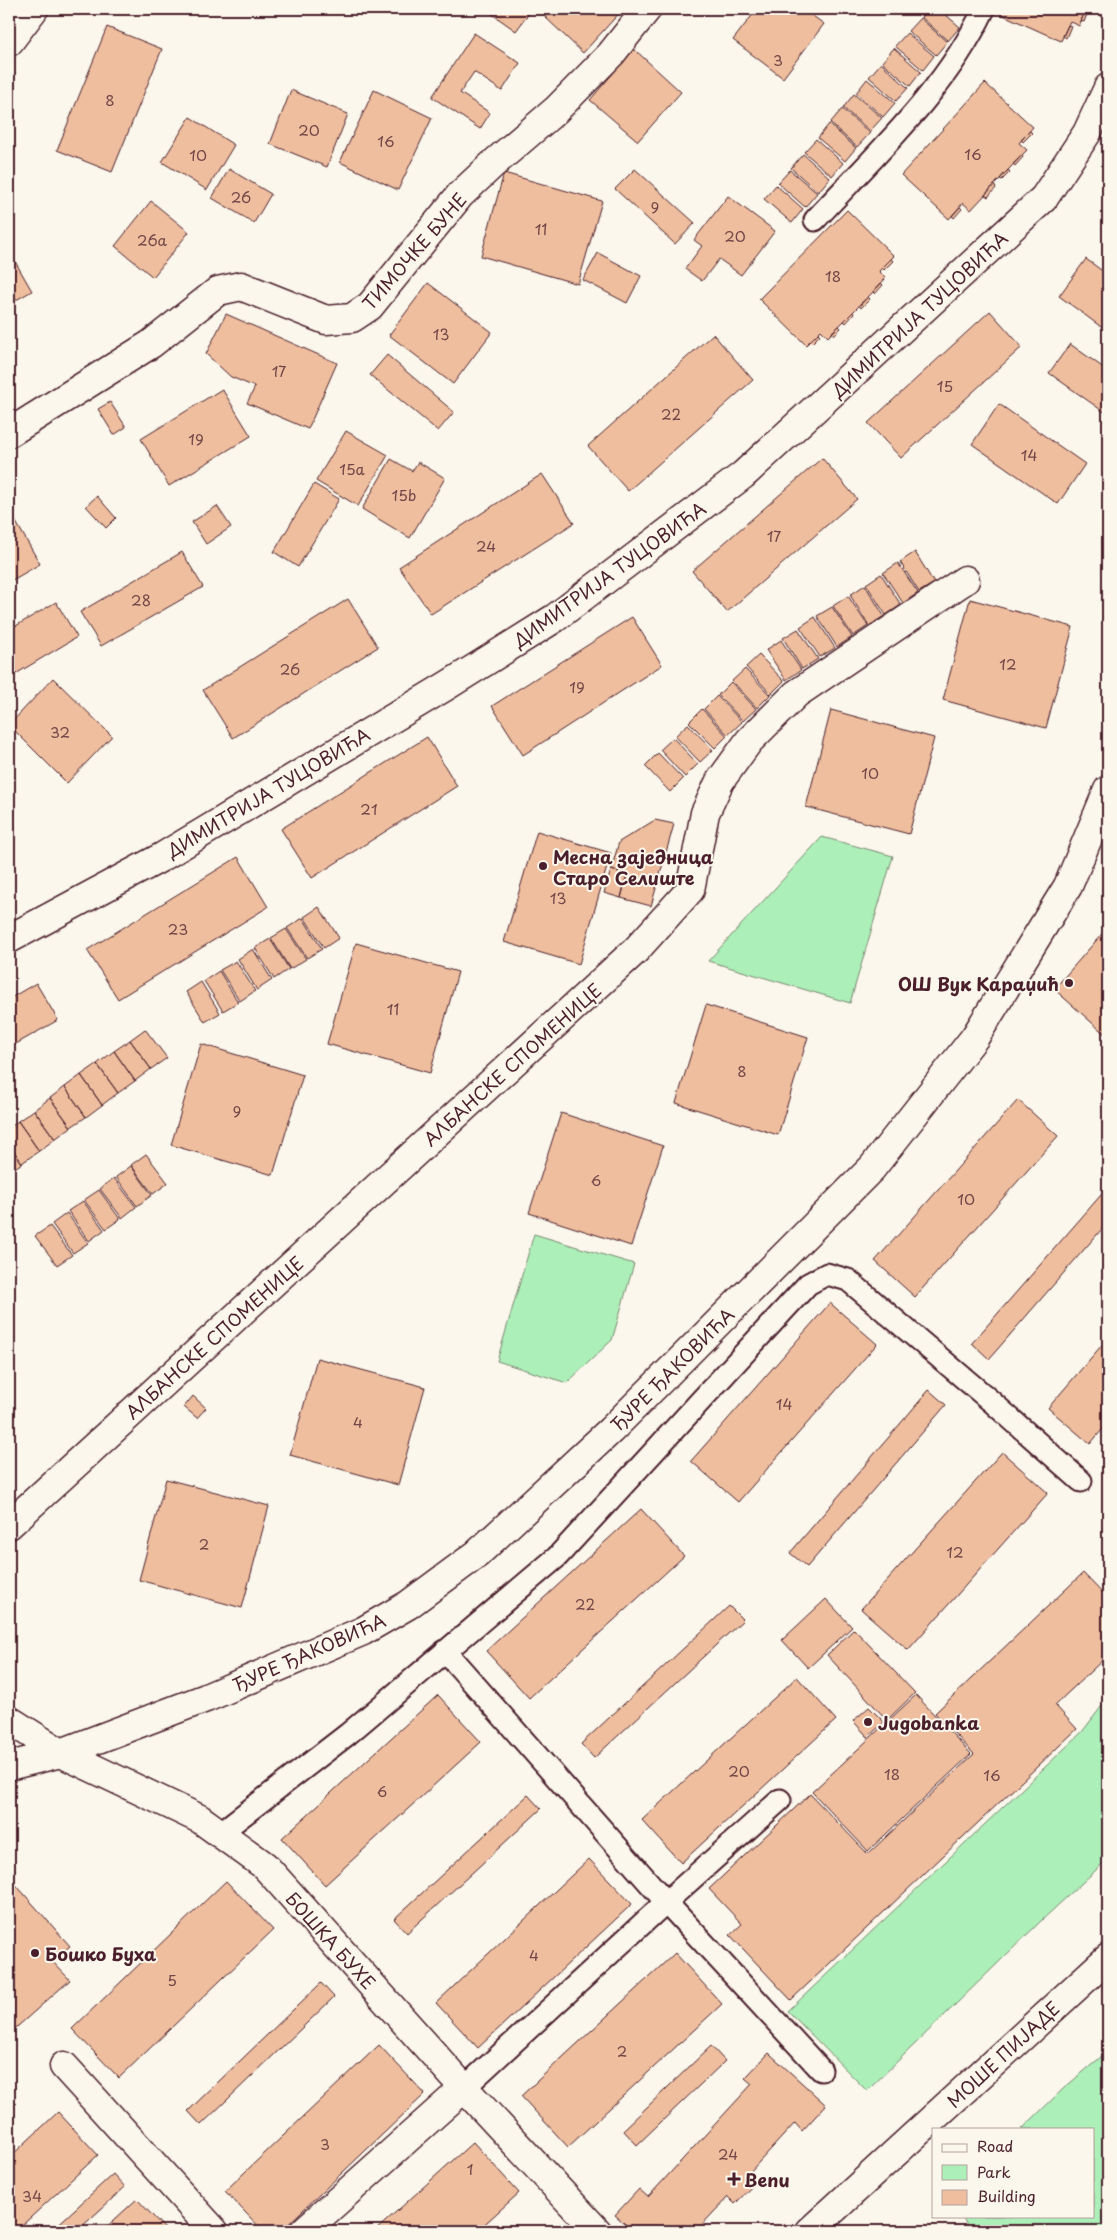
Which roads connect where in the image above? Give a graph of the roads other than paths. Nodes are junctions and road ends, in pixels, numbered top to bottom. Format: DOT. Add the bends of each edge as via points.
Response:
graph roads {
  1 [pos="34,9"];
  2 [pos="647,9"];
  3 [pos="984,9"];
  4 [pos="12,33"];
  5 [pos="1108,88"];
  6 [pos="815,220"];
  7 [pos="9,434"];
  8 [pos="965,580"];
  9 [pos="1108,790"];
  10 [pos="9,939"];
  11 [pos="1081,1481"];
  12 [pos="9,1525"];
  13 [pos="445,1651"];
  14 [pos="9,1720"];
  15 [pos="62,1752"];
  16 [pos="9,1766"];
  17 [pos="780,1800"];
  18 [pos="220,1833"];
  19 [pos="666,1902"];
  20 [pos="1108,1958"];
  21 [pos="64,2066"];
  22 [pos="822,2070"];
  23 [pos="464,2088"];
  24 [pos="214,2231"];
  25 [pos="304,2231"];
  26 [pos="597,2231"];
  27 [pos="810,2231"];
  1 -- 4 [label="street"];
  2 -- 7 [label="street, ТИМОЧКЕ БУНЕ" via="611,54 556,110 460,196 370,306 352,318 326,320 240,286 218,291 151,344"];
  3 -- 6 [label="lane" via="970,38 916,110"];
  5 -- 10 [label="street, ДИМИТРИЈА ТУЦОВИЋА" via="1087,133 1044,198 743,475 546,623 162,857"];
  8 -- 12 [label="street, АЛБАНСКЕ СПОМЕНИЦЕ" via="796,694 749,741 720,781 705,813 690,890 636,950"];
  9 -- 15 [label="street, ЂУРЕ ЂАКОВИЋА" via="1068,886 975,1037 872,1168 611,1430 477,1554 408,1605 363,1631 206,1698"];
  11 -- 13 [label="lane" via="848,1280 826,1274 808,1284 557,1557"];
  13 -- 18 [label="lane" via="348,1734"];
  13 -- 19 [label="lane"];
  14 -- 15 [label="street, БОШКА БУХЕ"];
  15 -- 16 [label="street, ЂУРЕ ЂАКОВИЋА"];
  15 -- 18 [label="street, БОШКА БУХЕ" via="200,1819"];
  17 -- 19 [label="lane"];
  18 -- 23 [label="street, БОШКА БУХЕ" via="265,1866"];
  19 -- 22 [label="lane"];
  19 -- 23 [label="lane"];
  20 -- 27 [label="street, МОШЕ ПИЈАДЕ"];
  21 -- 24 [label="street"];
  23 -- 25 [label="street"];
  23 -- 26 [label="street, БОШКА БУХЕ"];
}
